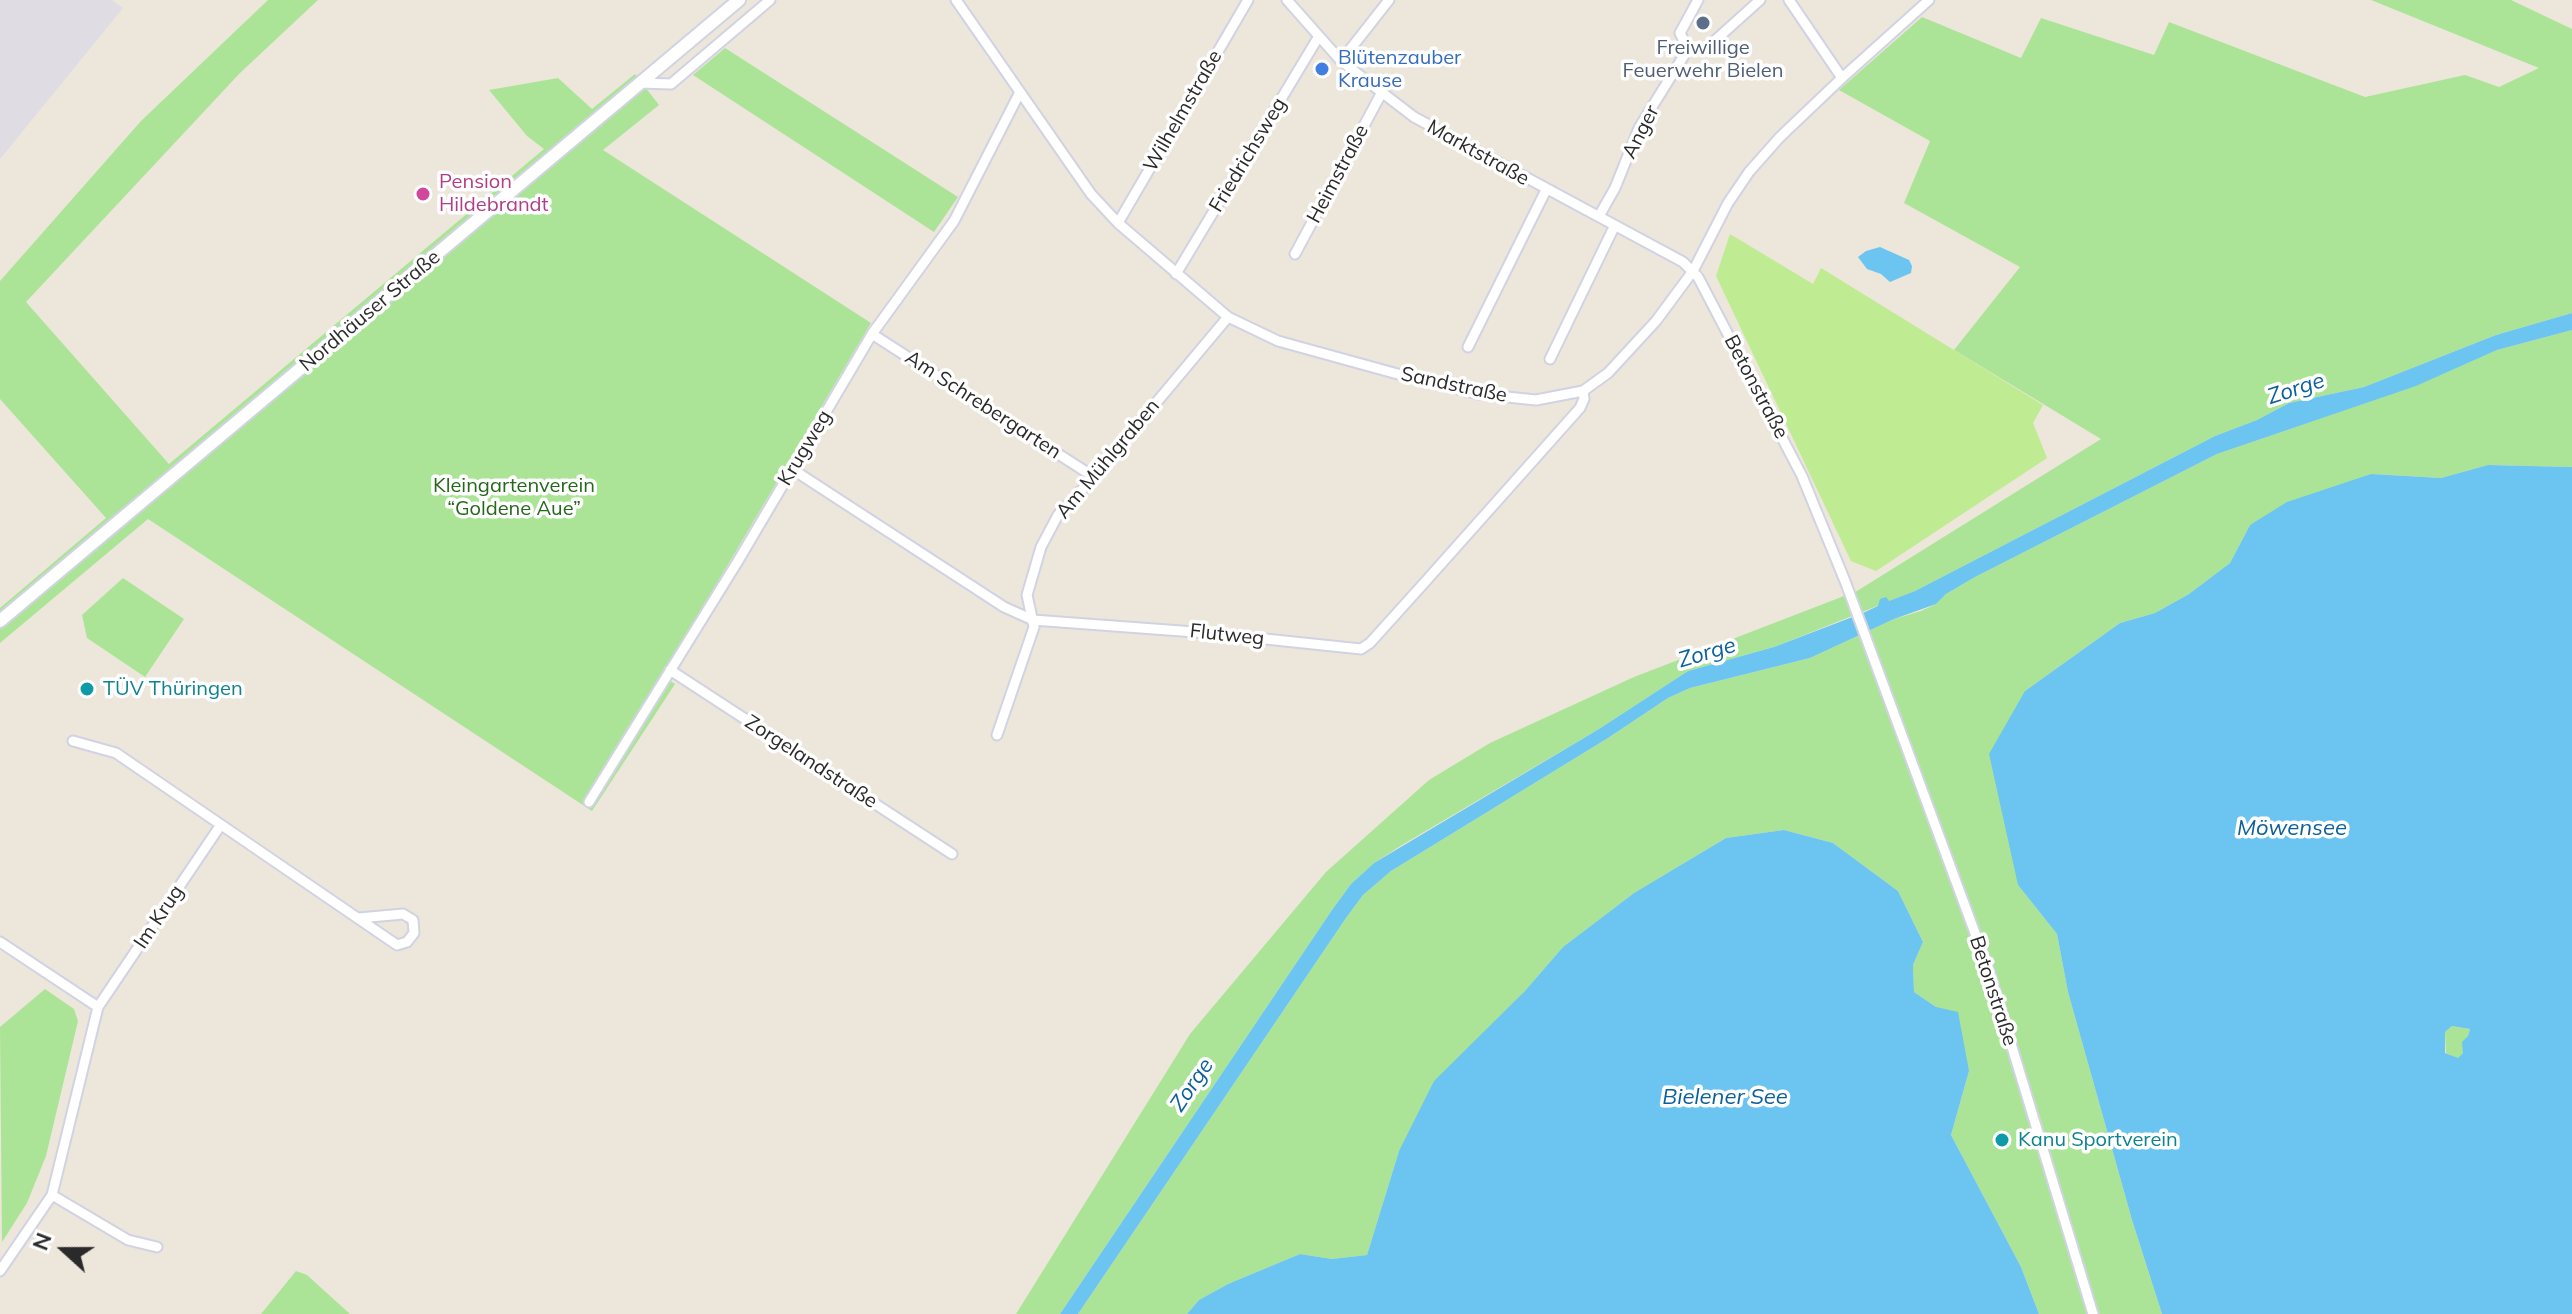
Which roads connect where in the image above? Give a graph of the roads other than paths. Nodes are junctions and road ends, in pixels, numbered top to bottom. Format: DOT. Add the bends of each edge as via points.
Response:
graph roads {
  1 [pos="739,0"];
  2 [pos="770,0"];
  3 [pos="956,0"];
  4 [pos="1248,0"];
  5 [pos="1287,0"];
  6 [pos="1389,0"];
  7 [pos="1698,0"];
  8 [pos="1760,0"];
  9 [pos="1789,0"];
  10 [pos="1929,0"];
  11 [pos="1319,36"];
  12 [pos="1688,49"];
  13 [pos="1341,61"];
  14 [pos="1842,78"];
  15 [pos="640,83"];
  16 [pos="1019,94"];
  17 [pos="1381,94"];
  18 [pos="1546,190"];
  19 [pos="1599,216"];
  20 [pos="1118,223"];
  21 [pos="1615,225"];
  22 [pos="1295,254"];
  23 [pos="1693,271"];
  24 [pos="1176,274"];
  25 [pos="1228,317"];
  26 [pos="872,334"];
  27 [pos="1468,347"];
  28 [pos="1550,359"];
  29 [pos="1583,391"];
  30 [pos="792,469"];
  31 [pos="1094,477"];
  32 [pos="1033,620"];
  33 [pos="0,621"];
  34 [pos="670,670"];
  35 [pos="997,735"];
  36 [pos="73,741"];
  37 [pos="589,802"];
  38 [pos="220,826"];
  39 [pos="952,854"];
  40 [pos="359,918"];
  41 [pos="0,942"];
  42 [pos="98,1007"];
  43 [pos="52,1195"];
  44 [pos="157,1247"];
  45 [pos="0,1271"];
  46 [pos="2093,1314"];
  1 -- 15 [label="main road, Nordhäuser Straße"];
  2 -- 15 [label="street" via="671,84"];
  3 -- 16 [label="street, Sandstraße"];
  4 -- 20 [label="street, Wilhelmstraße"];
  5 -- 11 [label="street, Marktstraße"];
  6 -- 13 [label="street"];
  7 -- 12 [label="street, Anger" via="1680,33"];
  8 -- 12 [label="street" via="1710,45"];
  9 -- 14 [label="street"];
  10 -- 14 [label="street, Sandstraße"];
  11 -- 13 [label="street, Marktstraße"];
  11 -- 24 [label="street, Friedrichsweg"];
  12 -- 19 [label="street, Anger" via="1639,128"];
  13 -- 17 [label="street, Marktstraße"];
  14 -- 23 [label="street, Sandstraße" via="1749,172"];
  15 -- 33 [label="main road, Nordhäuser Straße"];
  16 -- 20 [label="street, Sandstraße"];
  16 -- 26 [label="street, Krugweg" via="954,221"];
  17 -- 18 [label="street, Marktstraße"];
  17 -- 22 [label="street, Heimstraße"];
  18 -- 19 [label="street, Marktstraße"];
  18 -- 27 [label="street"];
  19 -- 21 [label="street, Marktstraße"];
  20 -- 24 [label="street, Sandstraße"];
  21 -- 23 [label="street, Marktstraße"];
  21 -- 28 [label="street"];
  23 -- 29 [label="street, Sandstraße" via="1636,344"];
  23 -- 46 [label="street, Betonstraße" via="1802,476 1850,595 1989,971"];
  24 -- 25 [label="street, Sandstraße"];
  25 -- 29 [label="street, Sandstraße" via="1278,341 1478,394 1536,400"];
  25 -- 31 [label="street, Am Mühlgraben"];
  26 -- 30 [label="street, Krugweg"];
  26 -- 31 [label="street, Am Schrebergarten"];
  29 -- 32 [label="street, Flutweg" via="1580,408 1361,649"];
  30 -- 32 [label="street, Flutweg" via="1004,607"];
  30 -- 34 [label="street, Krugweg"];
  31 -- 32 [label="street, Am Mühlgraben" via="1058,515 1041,547 1027,595"];
  32 -- 35 [label="street, Am Mühlgraben"];
  34 -- 37 [label="street, Krugweg"];
  34 -- 39 [label="street, Zorgelandstraße"];
  36 -- 38 [label="street" via="116,753"];
  38 -- 40 [label="street"];
  38 -- 42 [label="street, Im Krug"];
  40 -- 40 [label="street" via="397,945 414,933 413,920 403,914"];
  41 -- 42 [label="street"];
  42 -- 43 [label="street, Im Krug"];
  43 -- 44 [label="street" via="128,1240"];
  43 -- 45 [label="street, Im Krug"];
}
